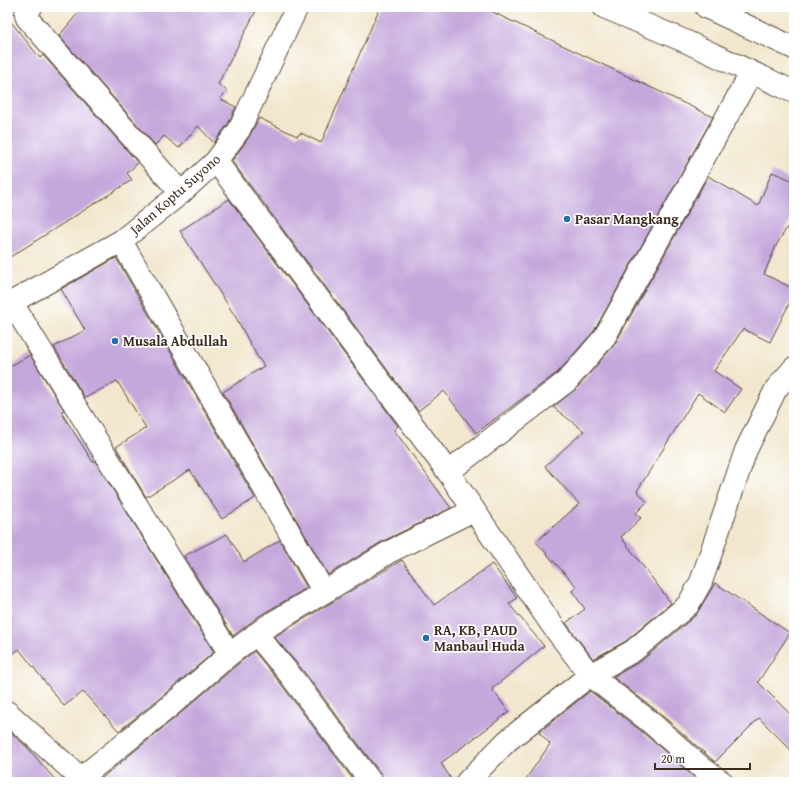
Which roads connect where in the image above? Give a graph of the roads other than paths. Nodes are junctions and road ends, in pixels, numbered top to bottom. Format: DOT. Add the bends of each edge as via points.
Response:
graph roads {
  1 [pos="31,7"];
  2 [pos="297,7"];
  3 [pos="604,7"];
  4 [pos="706,7"];
  5 [pos="794,48"];
  6 [pos="752,73"];
  7 [pos="794,92"];
  8 [pos="216,162"];
  9 [pos="180,193"];
  10 [pos="121,241"];
  11 [pos="10,304"];
  12 [pos="794,368"];
  13 [pos="448,472"];
  14 [pos="474,510"];
  15 [pos="324,592"];
  16 [pos="256,634"];
  17 [pos="230,654"];
  18 [pos="590,675"];
  19 [pos="7,712"];
  20 [pos="81,781"];
  21 [pos="372,782"];
  22 [pos="467,782"];
  23 [pos="722,782"];
  1 -- 9 [label="main road" via="26,14 27,18"];
  2 -- 8 [label="main road, Jalan Koptu Suyono" via="239,130"];
  3 -- 6 [label="main road"];
  4 -- 5 [label="main road"];
  6 -- 7 [label="main road"];
  6 -- 13 [label="main road" via="604,338 566,382"];
  8 -- 9 [label="main road, Jalan Koptu Suyono"];
  8 -- 13 [label="main road"];
  9 -- 10 [label="main road, Jalan Koptu Suyono"];
  10 -- 11 [label="main road, Jalan Koptu Suyono"];
  10 -- 15 [label="main road"];
  11 -- 17 [label="main road"];
  12 -- 18 [label="main road" via="776,389 746,450 701,582 688,605 633,651"];
  13 -- 14 [label="main road"];
  14 -- 15 [label="main road" via="389,552"];
  14 -- 18 [label="main road"];
  15 -- 16 [label="main road"];
  16 -- 17 [label="main road"];
  16 -- 21 [label="main road"];
  17 -- 20 [label="main road"];
  18 -- 22 [label="main road" via="507,741"];
  18 -- 23 [label="main road"];
  19 -- 20 [label="main road"];
}
